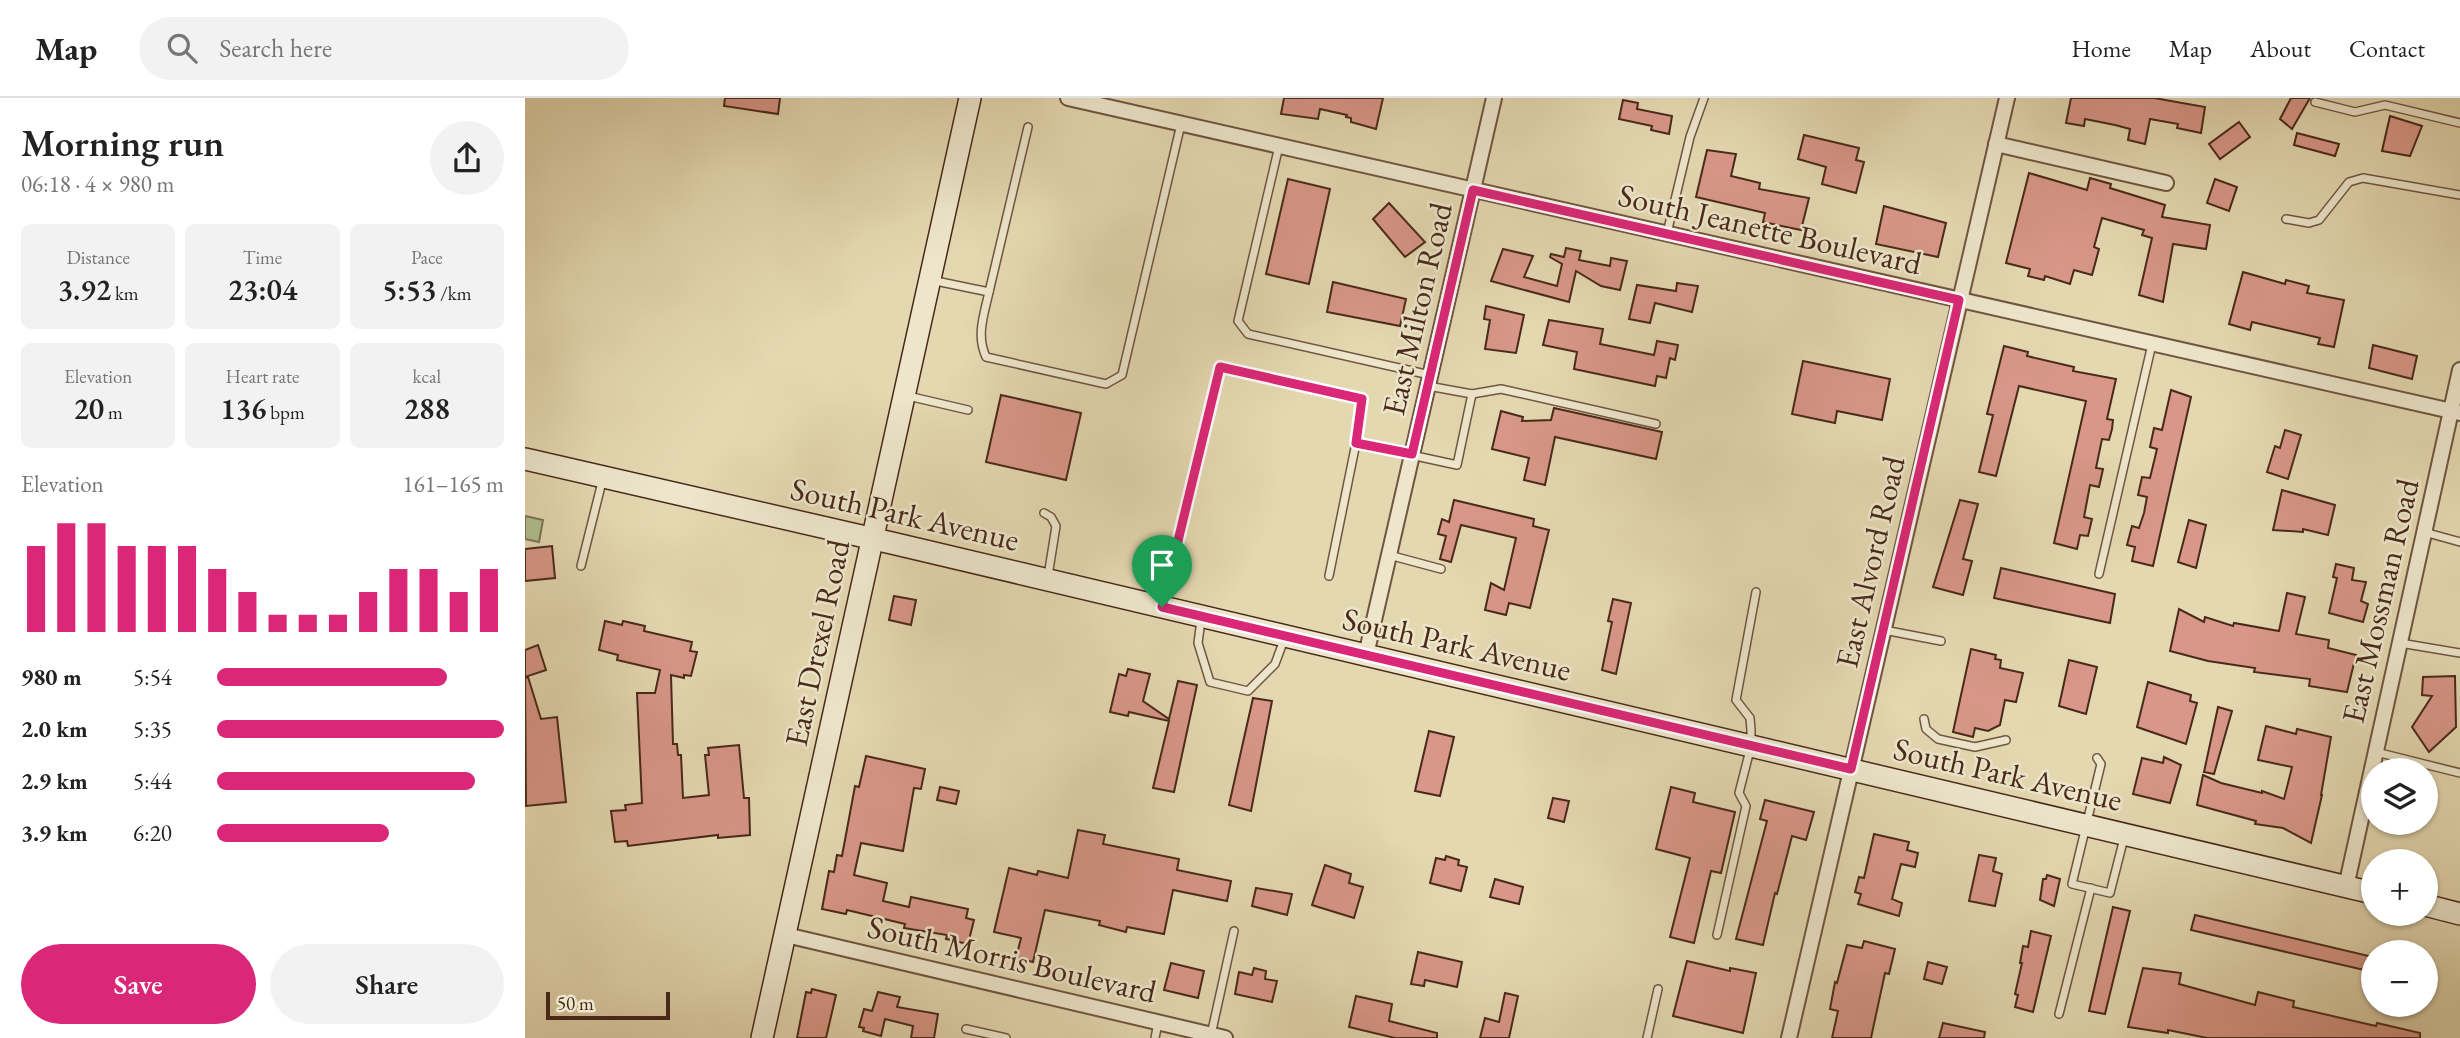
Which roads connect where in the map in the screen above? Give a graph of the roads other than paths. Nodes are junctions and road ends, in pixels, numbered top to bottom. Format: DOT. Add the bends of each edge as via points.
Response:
graph roads {
  1 [pos="970,98"];
  2 [pos="1068,98"];
  3 [pos="1495,98"];
  4 [pos="1704,98"];
  5 [pos="2007,98"];
  6 [pos="2315,102"];
  7 [pos="2460,123"];
  8 [pos="1181,124"];
  9 [pos="1028,127"];
  10 [pos="1996,144"];
  11 [pos="1279,146"];
  12 [pos="2166,183"];
  13 [pos="1473,190"];
  14 [pos="2460,195"];
  15 [pos="2285,219"];
  16 [pos="1666,234"];
  17 [pos="930,280"];
  18 [pos="989,292"];
  19 [pos="1959,300"];
  20 [pos="2152,344"];
  21 [pos="2460,369"];
  22 [pos="1429,380"];
  23 [pos="1472,394"];
  24 [pos="904,395"];
  25 [pos="968,410"];
  26 [pos="2455,412"];
  27 [pos="1656,424"];
  28 [pos="1356,443"];
  29 [pos="1412,454"];
  30 [pos="525,459"];
  31 [pos="604,477"];
  32 [pos="1044,513"];
  33 [pos="2424,532"];
  34 [pos="872,539"];
  35 [pos="2460,542"];
  36 [pos="1389,555"];
  37 [pos="582,566"];
  38 [pos="1441,569"];
  39 [pos="2099,574"];
  40 [pos="1329,576"];
  41 [pos="1047,580"];
  42 [pos="1756,592"];
  43 [pos="1162,607"];
  44 [pos="1201,616"];
  45 [pos="1883,630"];
  46 [pos="1286,636"];
  47 [pos="1941,641"];
  48 [pos="2399,643"];
  49 [pos="2460,653"];
  50 [pos="1366,655"];
  51 [pos="1924,719"];
  52 [pos="2006,740"];
  53 [pos="1751,746"];
  54 [pos="2375,752"];
  55 [pos="2097,758"];
  56 [pos="1851,769"];
  57 [pos="2460,773"];
  58 [pos="2087,825"];
  59 [pos="2125,834"];
  60 [pos="2346,887"];
  61 [pos="2091,888"];
  62 [pos="2361,890"];
  63 [pos="2438,908"];
  64 [pos="2460,914"];
  65 [pos="1234,931"];
  66 [pos="786,934"];
  67 [pos="1717,935"];
  68 [pos="1658,989"];
  69 [pos="2059,1014"];
  70 [pos="966,1029"];
  71 [pos="1157,1031"];
  72 [pos="1218,1036"];
  73 [pos="762,1038"];
  74 [pos="1006,1038"];
  75 [pos="1647,1038"];
  76 [pos="1789,1038"];
  1 -- 17 [label="main road, East Drexel Road"];
  2 -- 8 [label="street, South Jeanette Boulevard"];
  3 -- 13 [label="street, East Milton Road"];
  4 -- 16 [label="lane"];
  5 -- 10 [label="street, East Alvord Road"];
  6 -- 7 [label="lane" via="2355,112 2385,105"];
  8 -- 11 [label="street, South Jeanette Boulevard"];
  8 -- 18 [label="lane" via="1122,375 1106,384 986,357 980,330"];
  9 -- 18 [label="lane"];
  10 -- 12 [label="street"];
  10 -- 19 [label="street, East Alvord Road"];
  11 -- 13 [label="street, South Jeanette Boulevard"];
  11 -- 22 [label="lane" via="1238,321 1248,334"];
  13 -- 16 [label="street, South Jeanette Boulevard"];
  13 -- 22 [label="street, East Milton Road"];
  14 -- 15 [label="lane" via="2363,178 2349,182 2319,220"];
  16 -- 19 [label="street, South Jeanette Boulevard"];
  17 -- 18 [label="lane"];
  17 -- 24 [label="main road, East Drexel Road"];
  19 -- 20 [label="street, South Jeanette Boulevard"];
  19 -- 45 [label="street, East Alvord Road"];
  20 -- 26 [label="street, South Jeanette Boulevard"];
  20 -- 39 [label="lane"];
  21 -- 26 [label="street, East Mossman Road"];
  22 -- 23 [label="lane"];
  22 -- 29 [label="street, East Milton Road"];
  23 -- 27 [label="lane" via="1501,388"];
  23 -- 29 [label="lane" via="1457,465"];
  24 -- 25 [label="lane"];
  24 -- 34 [label="main road, East Drexel Road"];
  26 -- 33 [label="street, East Mossman Road"];
  28 -- 29 [label="lane"];
  28 -- 40 [label="lane"];
  28 -- 43 [label="lane" via="1362,399 1220,367"];
  29 -- 36 [label="street, East Milton Road"];
  30 -- 31 [label="main road, South Park Avenue"];
  31 -- 34 [label="main road, South Park Avenue"];
  31 -- 37 [label="lane"];
  32 -- 41 [label="lane" via="1056,526"];
  33 -- 35 [label="lane"];
  33 -- 48 [label="street, East Mossman Road"];
  34 -- 41 [label="main road, South Park Avenue"];
  34 -- 66 [label="main road, East Drexel Road"];
  36 -- 38 [label="lane"];
  36 -- 50 [label="street, East Milton Road"];
  41 -- 43 [label="main road, South Park Avenue"];
  42 -- 53 [label="lane" via="1736,699 1750,718"];
  43 -- 44 [label="main road, South Park Avenue"];
  44 -- 46 [label="main road, South Park Avenue"];
  44 -- 46 [label="lane" via="1198,643 1210,682 1248,691 1275,664"];
  45 -- 47 [label="lane"];
  45 -- 56 [label="street, East Alvord Road"];
  46 -- 50 [label="main road, South Park Avenue"];
  48 -- 49 [label="lane"];
  48 -- 54 [label="street, East Mossman Road"];
  50 -- 53 [label="main road, South Park Avenue"];
  51 -- 52 [label="lane" via="1926,729 1938,739 1975,747"];
  53 -- 56 [label="main road, South Park Avenue"];
  53 -- 67 [label="lane" via="1739,793 1746,806"];
  54 -- 57 [label="lane"];
  54 -- 60 [label="street, East Mossman Road"];
  55 -- 58 [label="lane" via="2101,764"];
  56 -- 58 [label="main road, South Park Avenue"];
  56 -- 76 [label="street, East Alvord Road"];
  58 -- 59 [label="main road, South Park Avenue"];
  58 -- 61 [label="lane" via="2072,884"];
  59 -- 60 [label="main road, South Park Avenue"];
  59 -- 61 [label="lane" via="2110,893"];
  60 -- 62 [label="main road, South Park Avenue"];
  61 -- 69 [label="lane"];
  63 -- 64 [label="main road"];
  65 -- 72 [label="lane"];
  66 -- 71 [label="street, South Morris Boulevard"];
  66 -- 73 [label="main road, East Drexel Road"];
  68 -- 75 [label="lane"];
  70 -- 74 [label="lane"];
  71 -- 72 [label="street, South Morris Boulevard"];
}
